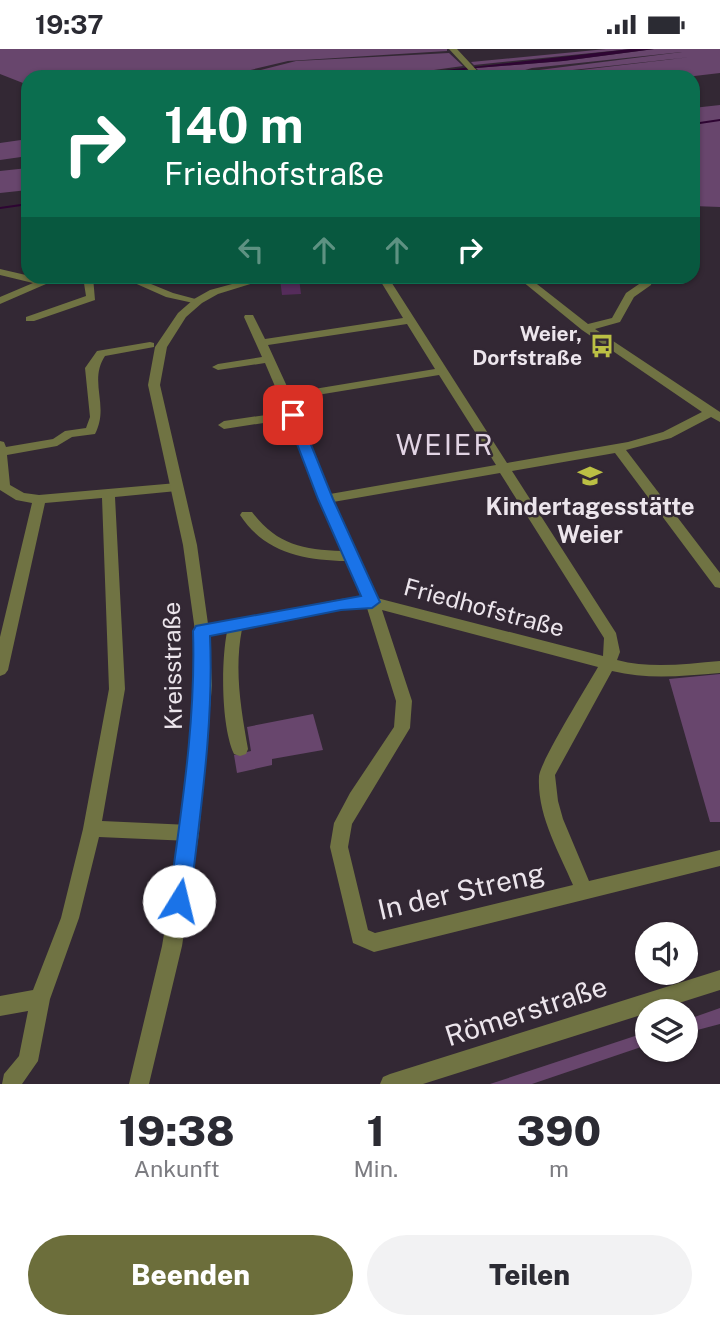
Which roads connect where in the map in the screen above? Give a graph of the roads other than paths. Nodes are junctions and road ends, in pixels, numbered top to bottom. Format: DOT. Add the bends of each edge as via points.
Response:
graph roads {
  1 [pos="453,49"];
  2 [pos="473,70"];
  3 [pos="0,272"];
  4 [pos="21,277"];
  5 [pos="38,284"];
  6 [pos="90,284"];
  7 [pos="142,284"];
  8 [pos="241,284"];
  9 [pos="387,284"];
  10 [pos="531,284"];
  11 [pos="646,284"];
  12 [pos="0,301"];
  13 [pos="198,301"];
  14 [pos="249,317"];
  15 [pos="30,319"];
  16 [pos="409,320"];
  17 [pos="586,328"];
  18 [pos="260,342"];
  19 [pos="150,345"];
  20 [pos="269,359"];
  21 [pos="218,367"];
  22 [pos="442,371"];
  23 [pos="286,397"];
  24 [pos="293,415"];
  25 [pos="716,415"];
  26 [pos="224,425"];
  27 [pos="0,445"];
  28 [pos="618,448"];
  29 [pos="1,452"];
  30 [pos="502,467"];
  31 [pos="177,487"];
  32 [pos="108,493"];
  33 [pos="39,499"];
  34 [pos="326,499"];
  35 [pos="247,515"];
  36 [pos="350,556"];
  37 [pos="720,583"];
  38 [pos="372,602"];
  39 [pos="236,624"];
  40 [pos="202,631"];
  41 [pos="607,665"];
  42 [pos="720,667"];
  43 [pos="0,670"];
  44 [pos="240,750"];
  45 [pos="92,828"];
  46 [pos="190,833"];
  47 [pos="720,858"];
  48 [pos="584,891"];
  49 [pos="720,980"];
  50 [pos="40,999"];
  51 [pos="0,1006"];
  52 [pos="11,1081"];
  53 [pos="139,1084"];
  54 [pos="390,1084"];
  1 -- 2 [label="street"];
  3 -- 4 [label="street"];
  5 -- 12 [label="street"];
  6 -- 15 [label="street" via="91,298"];
  7 -- 13 [label="street"];
  8 -- 13 [label="street"];
  9 -- 16 [label="street"];
  10 -- 17 [label="street"];
  11 -- 17 [label="street" via="630,295 617,320"];
  13 -- 31 [label="street, Kreisstraße" via="182,315 161,347 154,385"];
  14 -- 18 [label="street, In der Streng"];
  16 -- 18 [label="street"];
  16 -- 22 [label="street"];
  17 -- 25 [label="street"];
  18 -- 20 [label="street, In der Streng"];
  19 -- 29 [label="street" via="102,353 91,368 96,417 91,431"];
  20 -- 21 [label="street"];
  20 -- 23 [label="street, In der Streng"];
  22 -- 23 [label="street"];
  22 -- 30 [label="street"];
  23 -- 24 [label="street, In der Streng"];
  24 -- 26 [label="street"];
  24 -- 34 [label="street, In der Streng"];
  25 -- 28 [label="street"];
  27 -- 29 [label="street"];
  28 -- 30 [label="street"];
  28 -- 37 [label="street"];
  29 -- 33 [label="street" via="4,487 21,497"];
  30 -- 34 [label="street"];
  30 -- 41 [label="street" via="611,637"];
  31 -- 32 [label="street"];
  31 -- 40 [label="street, Kreisstraße"];
  32 -- 33 [label="street"];
  32 -- 45 [label="street" via="117,689"];
  33 -- 43 [label="street"];
  34 -- 36 [label="street, In der Streng"];
  35 -- 36 [label="street" via="258,533 285,548 319,556"];
  36 -- 38 [label="street, In der Streng"];
  38 -- 39 [label="street, Friedhofstraße"];
  38 -- 41 [label="street, Friedhofstraße"];
  38 -- 48 [label="street, In der Streng" via="404,701 402,728 356,798 343,823 338,847 360,936 374,943"];
  39 -- 40 [label="street, Friedhofstraße"];
  39 -- 44 [label="street" via="230,651 230,693"];
  40 -- 46 [label="street, Kreisstraße" via="204,685"];
  41 -- 42 [label="street, Friedhofstraße" via="663,672"];
  41 -- 48 [label="street" via="547,774 554,819"];
  45 -- 46 [label="street"];
  45 -- 50 [label="street" via="69,918"];
  46 -- 53 [label="street, Kreisstraße" via="172,946"];
  47 -- 48 [label="street, In der Streng"];
  49 -- 54 [label="street, Römerstraße"];
  50 -- 51 [label="street"];
  50 -- 52 [label="street" via="29,1061"];
}
